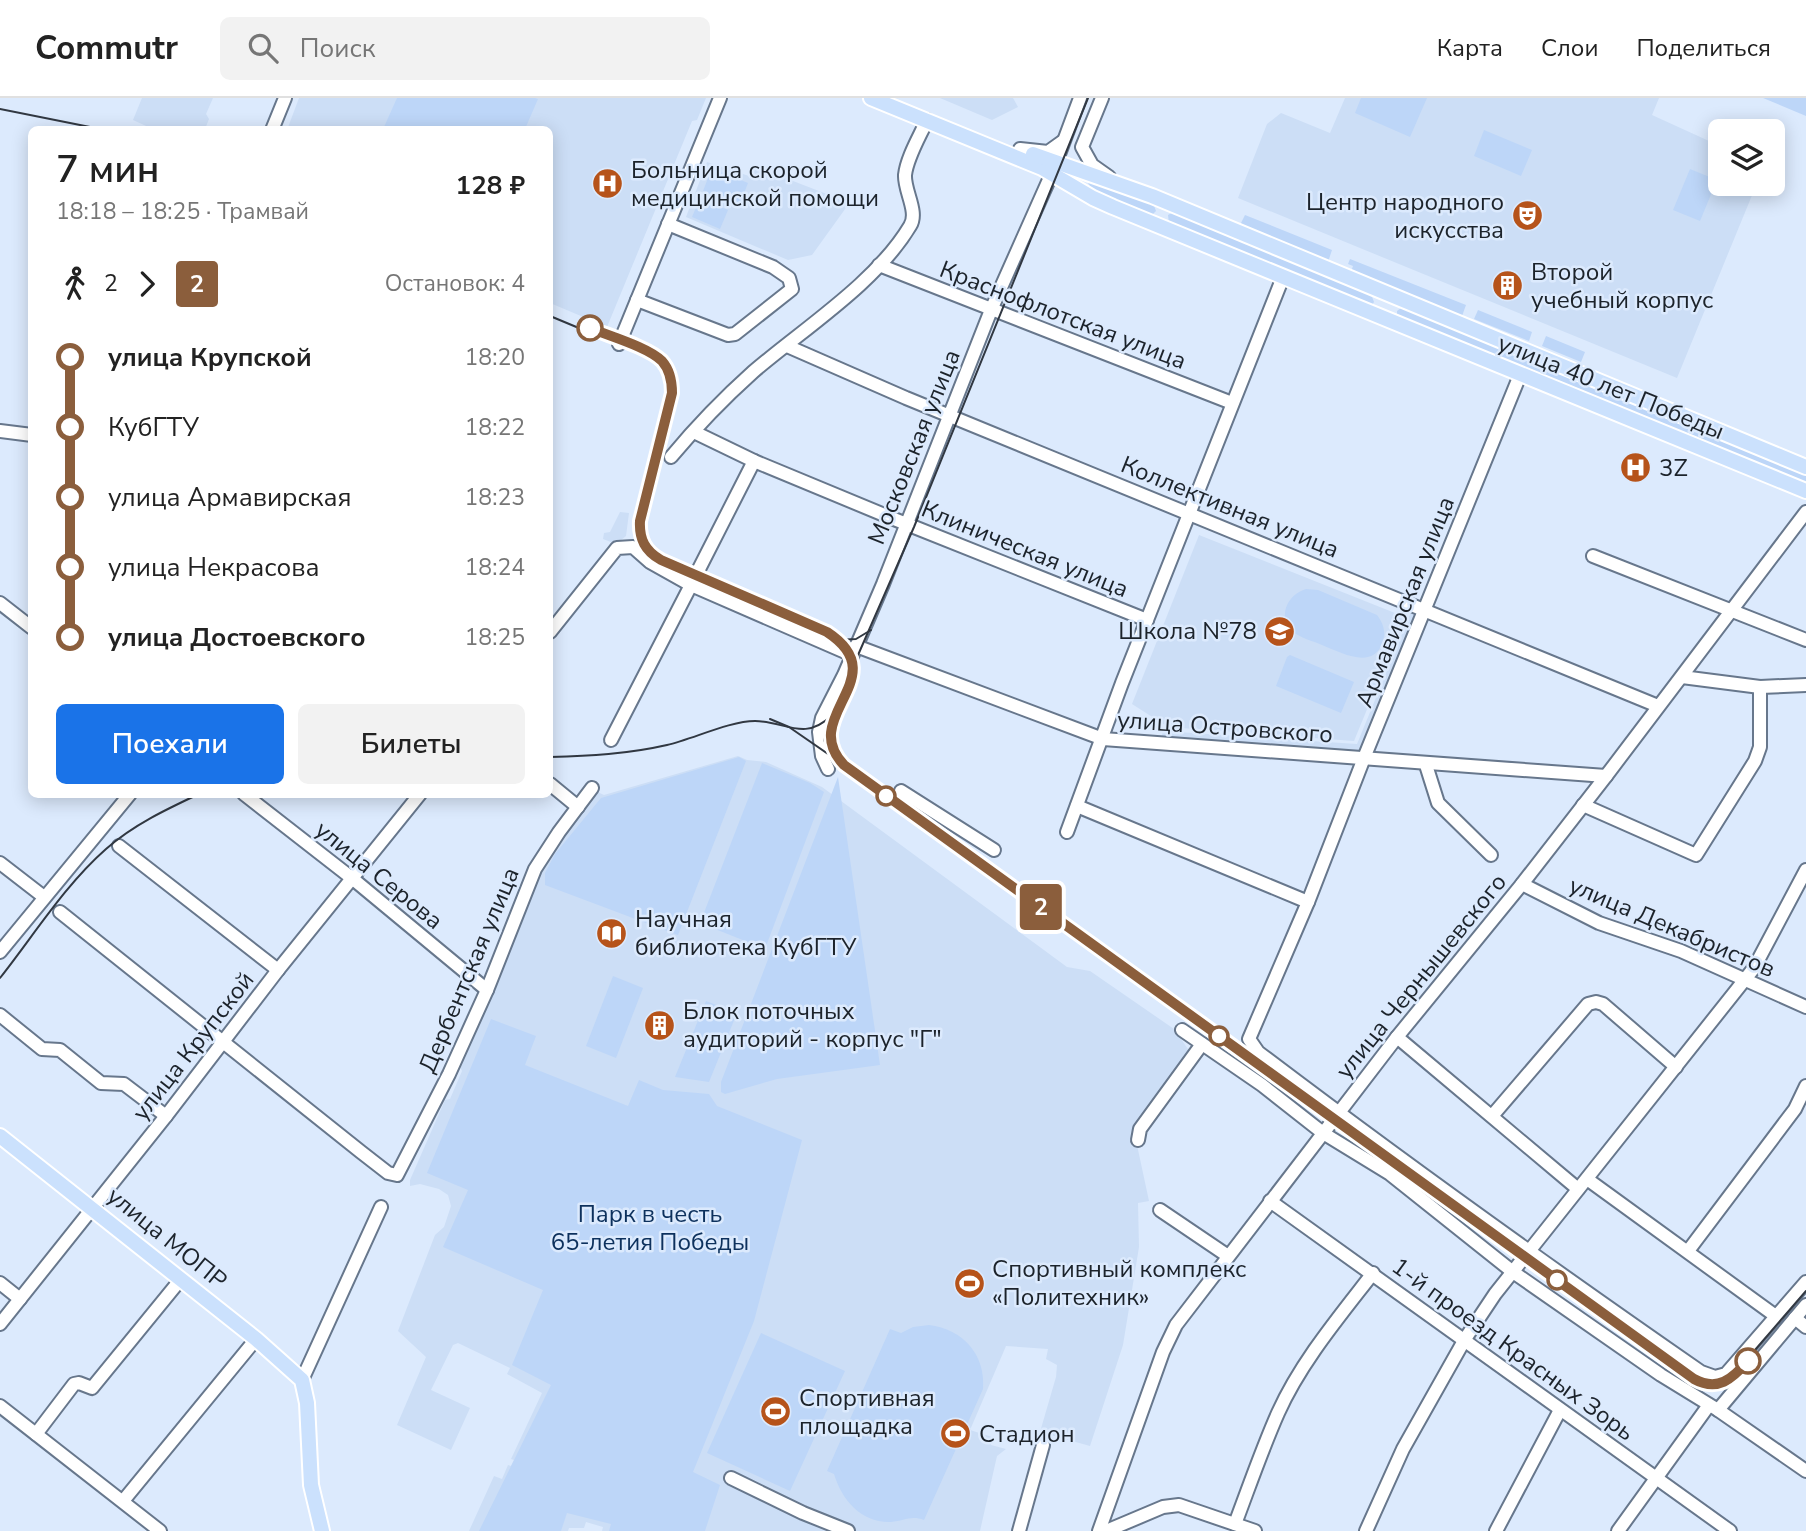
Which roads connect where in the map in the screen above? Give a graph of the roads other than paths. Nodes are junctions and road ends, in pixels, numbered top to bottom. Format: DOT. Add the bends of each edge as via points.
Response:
graph roads {
  1 [pos="285,98"];
  2 [pos="720,98"];
  3 [pos="871,98"];
  4 [pos="892,98"];
  5 [pos="1080,98"];
  6 [pos="1102,98"];
  7 [pos="927,120"];
  8 [pos="274,126"];
  9 [pos="1062,142"];
  10 [pos="1020,149"];
  11 [pos="1054,168"];
  12 [pos="1128,187"];
  13 [pos="1178,207"];
  14 [pos="668,224"];
  15 [pos="1169,229"];
  16 [pos="879,265"];
  17 [pos="1283,277"];
  18 [pos="1373,289"];
  19 [pos="637,300"];
  20 [pos="1406,303"];
  21 [pos="992,310"];
  22 [pos="1364,310"];
  23 [pos="1398,324"];
  24 [pos="619,344"];
  25 [pos="787,346"];
  26 [pos="1520,375"];
  27 [pos="1232,403"];
  28 [pos="950,415"];
  29 [pos="0,430"];
  30 [pos="694,432"];
  31 [pos="28,434"];
  32 [pos="671,457"];
  33 [pos="754,461"];
  34 [pos="1806,467"];
  35 [pos="1806,491"];
  36 [pos="1806,512"];
  37 [pos="1191,514"];
  38 [pos="906,524"];
  39 [pos="1593,556"];
  40 [pos="694,579"];
  41 [pos="0,603"];
  42 [pos="1425,611"];
  43 [pos="1732,611"];
  44 [pos="1147,620"];
  45 [pos="28,625"];
  46 [pos="553,628"];
  47 [pos="1806,640"];
  48 [pos="854,651"];
  49 [pos="1682,677"];
  50 [pos="1806,685"];
  51 [pos="1760,687"];
  52 [pos="1658,706"];
  53 [pos="1103,739"];
  54 [pos="611,740"];
  55 [pos="1364,758"];
  56 [pos="1426,765"];
  57 [pos="828,769"];
  58 [pos="1606,776"];
  59 [pos="553,786"];
  60 [pos="592,788"];
  61 [pos="901,791"];
  62 [pos="127,798"];
  63 [pos="249,798"];
  64 [pos="417,798"];
  65 [pos="1583,805"];
  66 [pos="1077,806"];
  67 [pos="578,807"];
  68 [pos="1067,832"];
  69 [pos="119,846"];
  70 [pos="994,850"];
  71 [pos="1491,855"];
  72 [pos="0,863"];
  73 [pos="353,879"];
  74 [pos="1804,879"];
  75 [pos="1522,884"];
  76 [pos="44,897"];
  77 [pos="1308,902"];
  78 [pos="60,912"];
  79 [pos="0,952"];
  80 [pos="278,971"];
  81 [pos="1744,980"];
  82 [pos="487,990"];
  83 [pos="1806,1007"];
  84 [pos="0,1015"];
  85 [pos="1182,1030"];
  86 [pos="1397,1037"];
  87 [pos="223,1042"];
  88 [pos="1202,1044"];
  89 [pos="1676,1067"];
  90 [pos="1806,1086"];
  91 [pos="1338,1113"];
  92 [pos="166,1116"];
  93 [pos="1492,1116"];
  94 [pos="1323,1133"];
  95 [pos="0,1136"];
  96 [pos="1138,1140"];
  97 [pos="1587,1179"];
  98 [pos="1578,1189"];
  99 [pos="1270,1201"];
  100 [pos="381,1207"];
  101 [pos="93,1208"];
  102 [pos="1160,1210"];
  103 [pos="1688,1251"];
  104 [pos="1529,1252"];
  105 [pos="1228,1256"];
  106 [pos="1513,1272"];
  107 [pos="1373,1273"];
  108 [pos="181,1279"];
  109 [pos="1806,1282"];
  110 [pos="0,1283"];
  111 [pos="20,1299"];
  112 [pos="1806,1305"];
  113 [pos="1777,1317"];
  114 [pos="1795,1318"];
  115 [pos="0,1324"];
  116 [pos="1806,1327"];
  117 [pos="256,1339"];
  118 [pos="1465,1339"];
  119 [pos="302,1380"];
  120 [pos="0,1406"];
  121 [pos="1713,1407"];
  122 [pos="1560,1410"];
  123 [pos="36,1434"];
  124 [pos="1043,1445"];
  125 [pos="1806,1471"];
  126 [pos="731,1478"];
  127 [pos="1656,1478"];
  128 [pos="123,1501"];
  129 [pos="1235,1524"];
  130 [pos="160,1531"];
  131 [pos="322,1531"];
  132 [pos="848,1531"];
  133 [pos="1019,1531"];
  134 [pos="1099,1531"];
  135 [pos="1106,1531"];
  136 [pos="1255,1531"];
  137 [pos="1366,1531"];
  138 [pos="1496,1531"];
  139 [pos="1618,1531"];
  140 [pos="1730,1531"];
  1 -- 8 [label="street"];
  2 -- 14 [label="street"];
  3 -- 7 [label="main road, улица 40 лет Победы"];
  4 -- 10 [label="main road, улица 40 лет Победы"];
  5 -- 9 [label="street, Московская улица"];
  6 -- 12 [label="street" via="1082,147 1099,171"];
  7 -- 11 [label="main road, улица 40 лет Победы"];
  7 -- 16 [label="street" via="906,171 911,225"];
  9 -- 10 [label="street" via="1048,152"];
  9 -- 11 [label="street, Московская улица"];
  10 -- 11 [label="main road, улица 40 лет Победы"];
  11 -- 12 [label="main road, улица 40 лет Победы"];
  11 -- 15 [label="main road, улица 40 лет Победы" via="1093,198"];
  11 -- 21 [label="street, Московская улица"];
  12 -- 13 [label="main road, улица 40 лет Победы"];
  13 -- 15 [label="main road" via="1164,216"];
  13 -- 18 [label="main road, улица 40 лет Победы"];
  14 -- 19 [label="street"];
  14 -- 19 [label="street" via="773,267 789,278 792,289 735,334 727,335"];
  15 -- 17 [label="main road, улица 40 лет Победы"];
  16 -- 21 [label="street, Краснофлотская улица"];
  16 -- 25 [label="street"];
  17 -- 22 [label="main road, улица 40 лет Победы"];
  17 -- 27 [label="street"];
  18 -- 20 [label="main road, улица 40 лет Победы"];
  18 -- 22 [label="main road" via="1380,304"];
  19 -- 24 [label="street"];
  20 -- 23 [label="main road" via="1391,310"];
  20 -- 34 [label="main road, улица 40 лет Победы"];
  21 -- 27 [label="street, Краснофлотская улица"];
  21 -- 28 [label="street, Московская улица"];
  22 -- 23 [label="main road, улица 40 лет Победы"];
  23 -- 26 [label="main road, улица 40 лет Победы"];
  25 -- 28 [label="street, Коллективная улица"];
  25 -- 30 [label="street" via="753,372"];
  26 -- 35 [label="main road, улица 40 лет Победы"];
  26 -- 42 [label="street, Армавирская улица"];
  27 -- 37 [label="street"];
  28 -- 37 [label="street, Коллективная улица"];
  28 -- 38 [label="street, Московская улица"];
  29 -- 31 [label="street"];
  30 -- 32 [label="street"];
  30 -- 33 [label="street, Клиническая улица"];
  33 -- 38 [label="street, Клиническая улица"];
  33 -- 40 [label="street"];
  36 -- 43 [label="street, улица Чернышевского"];
  37 -- 42 [label="street, Коллективная улица"];
  37 -- 44 [label="street"];
  38 -- 44 [label="street, Клиническая улица"];
  38 -- 48 [label="street, Московская улица"];
  39 -- 43 [label="street"];
  40 -- 46 [label="street, улица Островского" via="650,562 633,547 617,548"];
  40 -- 48 [label="street, улица Островского"];
  40 -- 54 [label="street"];
  41 -- 45 [label="street"];
  42 -- 52 [label="street, Коллективная улица"];
  42 -- 55 [label="street, Армавирская улица"];
  43 -- 47 [label="street"];
  43 -- 49 [label="street, улица Чернышевского"];
  44 -- 53 [label="street"];
  48 -- 53 [label="street, улица Островского"];
  48 -- 57 [label="street, Московская улица" via="819,732"];
  49 -- 51 [label="street"];
  49 -- 52 [label="street, улица Чернышевского"];
  50 -- 51 [label="street"];
  51 -- 65 [label="street" via="1760,747 1755,761 1696,855"];
  52 -- 58 [label="street, улица Чернышевского"];
  53 -- 55 [label="street, улица Островского"];
  53 -- 66 [label="street"];
  55 -- 56 [label="street, улица Островского"];
  55 -- 77 [label="street, Армавирская улица"];
  56 -- 58 [label="street, улица Островского"];
  56 -- 71 [label="street" via="1438,803"];
  58 -- 65 [label="street, улица Чернышевского"];
  59 -- 67 [label="street"];
  60 -- 67 [label="street, Дербентская улица"];
  61 -- 70 [label="street"];
  62 -- 76 [label="street"];
  63 -- 73 [label="street, улица Серова"];
  64 -- 73 [label="street, улица Крупской"];
  65 -- 75 [label="street, улица Чернышевского"];
  66 -- 68 [label="street"];
  66 -- 77 [label="street"];
  67 -- 82 [label="street, Дербентская улица" via="536,869"];
  69 -- 80 [label="street"];
  72 -- 76 [label="street"];
  73 -- 80 [label="street, улица Крупской"];
  73 -- 82 [label="street, улица Серова"];
  74 -- 81 [label="street"];
  75 -- 81 [label="street, улица Декабристов" via="1599,923 1681,951"];
  75 -- 86 [label="street, улица Чернышевского"];
  76 -- 79 [label="street"];
  77 -- 91 [label="street, Армавирская улица" via="1249,1039 1258,1052"];
  78 -- 87 [label="street"];
  80 -- 87 [label="street, улица Крупской"];
  81 -- 83 [label="street, улица Декабристов"];
  81 -- 89 [label="street"];
  82 -- 87 [label="street, Дербентская улица" via="397,1175 388,1173"];
  84 -- 92 [label="street" via="42,1049 60,1049 101,1083 124,1084"];
  85 -- 88 [label="street"];
  86 -- 91 [label="street, улица Чернышевского"];
  86 -- 93 [label="street"];
  87 -- 92 [label="street, улица Крупской"];
  88 -- 94 [label="street"];
  88 -- 96 [label="street" via="1140,1129"];
  89 -- 93 [label="street" via="1603,1004 1588,1004"];
  89 -- 97 [label="street"];
  90 -- 103 [label="street" via="1795,1109"];
  91 -- 94 [label="street, улица Чернышевского"];
  91 -- 104 [label="street"];
  92 -- 101 [label="street, улица Крупской"];
  93 -- 98 [label="street"];
  94 -- 99 [label="street, улица Чернышевского"];
  94 -- 106 [label="street" via="1390,1174"];
  95 -- 101 [label="main road, улица МОПР"];
  97 -- 98 [label="street"];
  97 -- 103 [label="street"];
  98 -- 104 [label="street"];
  99 -- 105 [label="street, улица Чернышевского"];
  99 -- 107 [label="street, 1-й проезд Красных Зорь"];
  100 -- 119 [label="street"];
  101 -- 108 [label="main road, улица МОПР"];
  101 -- 111 [label="street, улица Крупской"];
  102 -- 105 [label="street"];
  103 -- 113 [label="street"];
  104 -- 106 [label="street"];
  104 -- 113 [label="street" via="1714,1377 1726,1374"];
  105 -- 134 [label="street, улица Чернышевского" via="1176,1325 1163,1352"];
  106 -- 118 [label="street"];
  106 -- 121 [label="street"];
  107 -- 118 [label="street, 1-й проезд Красных Зорь"];
  107 -- 129 [label="street" via="1292,1386"];
  108 -- 117 [label="main road, улица МОПР"];
  108 -- 123 [label="street" via="92,1388 74,1384"];
  109 -- 113 [label="street"];
  110 -- 111 [label="street"];
  111 -- 115 [label="street, улица Крупской"];
  112 -- 114 [label="street"];
  114 -- 116 [label="street"];
  114 -- 121 [label="street"];
  117 -- 119 [label="main road, улица МОПР"];
  117 -- 128 [label="street"];
  118 -- 122 [label="street, 1-й проезд Красных Зорь"];
  118 -- 137 [label="street" via="1403,1449"];
  119 -- 131 [label="main road" via="311,1485"];
  120 -- 123 [label="street"];
  121 -- 125 [label="street"];
  121 -- 127 [label="street"];
  122 -- 127 [label="street, 1-й проезд Красных Зорь"];
  122 -- 138 [label="street"];
  123 -- 128 [label="street"];
  124 -- 133 [label="street"];
  126 -- 132 [label="street"];
  127 -- 139 [label="street"];
  127 -- 140 [label="street, 1-й проезд Красных Зорь"];
  128 -- 130 [label="street"];
  129 -- 135 [label="street" via="1180,1505 1163,1507"];
  129 -- 136 [label="street"];
}
